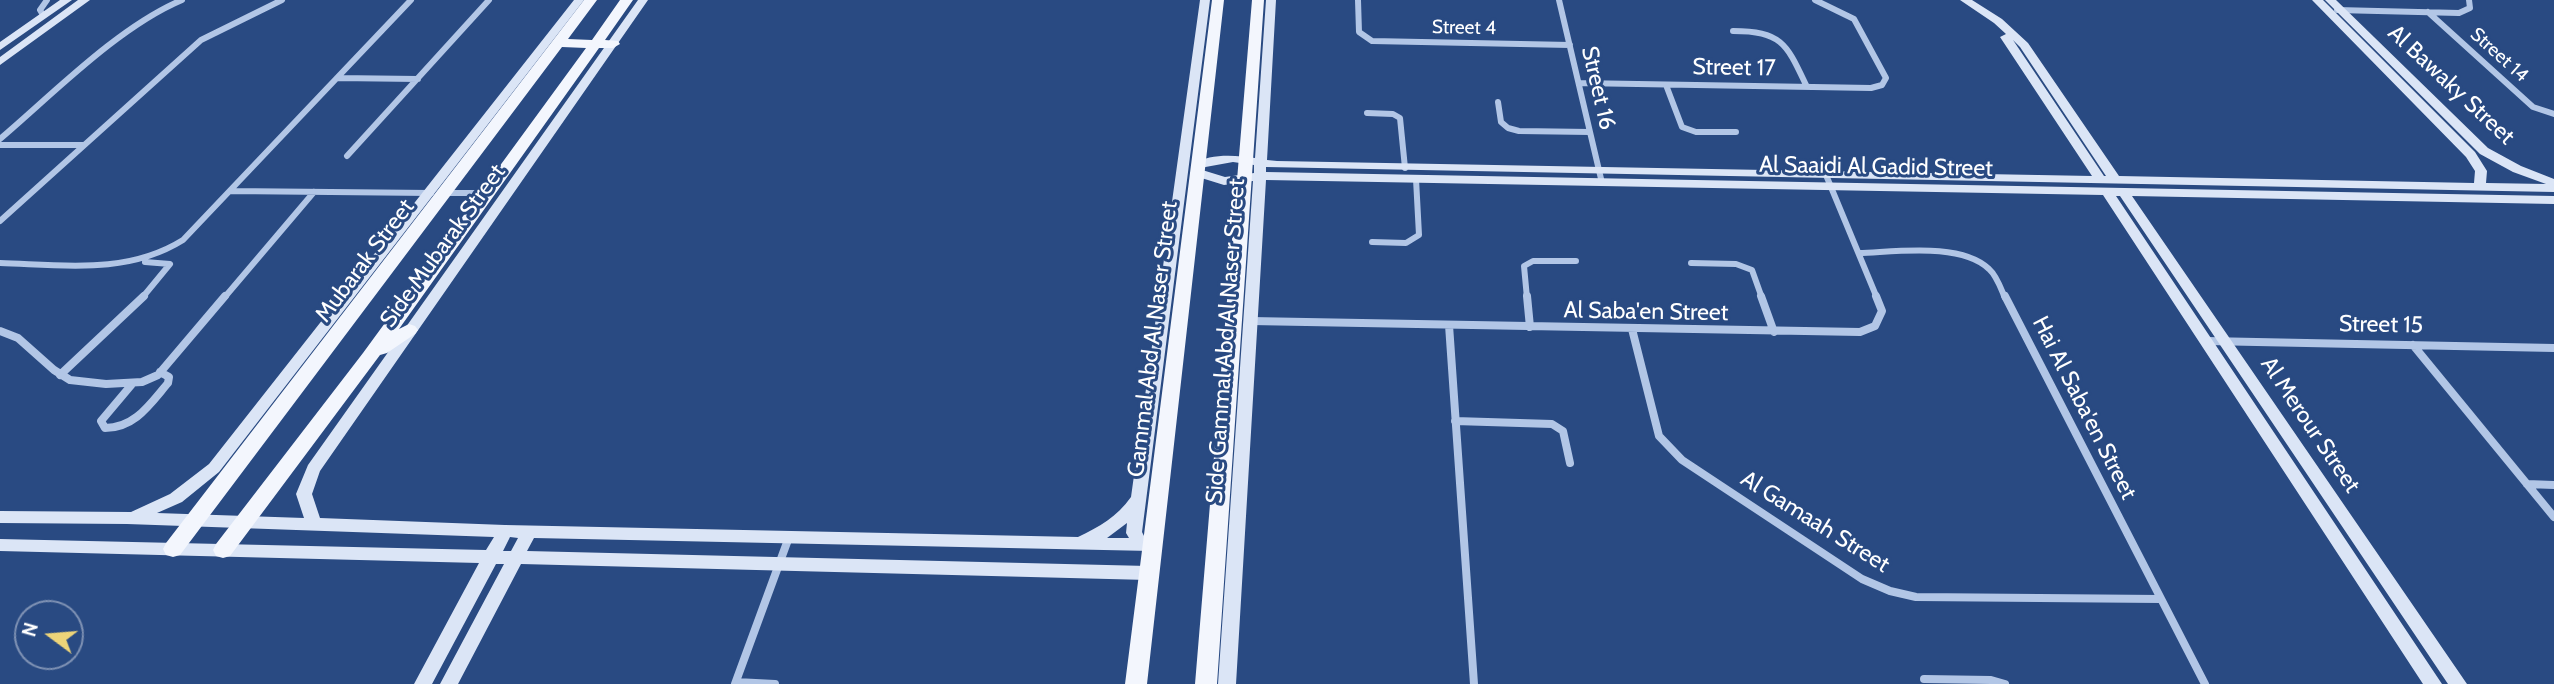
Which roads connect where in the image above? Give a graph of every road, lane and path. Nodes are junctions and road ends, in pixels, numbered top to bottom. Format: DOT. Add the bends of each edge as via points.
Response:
graph roads {
  1 [pos="47,0"];
  2 [pos="67,0"];
  3 [pos="86,0"];
  4 [pos="182,0"];
  5 [pos="282,0"];
  6 [pos="411,0"];
  7 [pos="489,0"];
  8 [pos="579,0"];
  9 [pos="592,0"];
  10 [pos="627,0"];
  11 [pos="643,0"];
  12 [pos="1205,0"];
  13 [pos="1218,0"];
  14 [pos="1258,0"];
  15 [pos="1271,0"];
  16 [pos="1358,0"];
  17 [pos="1559,0"];
  18 [pos="1815,0"];
  19 [pos="1952,0"];
  20 [pos="1965,0"];
  21 [pos="2317,0"];
  22 [pos="2469,0"];
  23 [pos="2329,5"];
  24 [pos="2341,10"];
  25 [pos="2428,12"];
  26 [pos="43,15"];
  27 [pos="1733,31"];
  28 [pos="559,43"];
  29 [pos="604,43"];
  30 [pos="1570,45"];
  31 [pos="3,54"];
  32 [pos="1203,72"];
  33 [pos="337,78"];
  34 [pos="418,79"];
  35 [pos="1579,83"];
  36 [pos="1666,85"];
  37 [pos="1807,87"];
  38 [pos="1498,102"];
  39 [pos="1367,113"];
  40 [pos="2554,114"];
  41 [pos="534,129"];
  42 [pos="1590,132"];
  43 [pos="1736,132"];
  44 [pos="0,139"];
  45 [pos="542,144"];
  46 [pos="0,145"];
  47 [pos="84,145"];
  48 [pos="347,156"];
  49 [pos="2475,159"];
  50 [pos="2497,159"];
  51 [pos="1405,167"];
  52 [pos="1253,168"];
  53 [pos="1199,169"];
  54 [pos="1601,177"];
  55 [pos="1416,179"];
  56 [pos="1829,181"];
  57 [pos="2206,181"];
  58 [pos="2112,186"];
  59 [pos="2554,186"];
  60 [pos="2480,187"];
  61 [pos="230,191"];
  62 [pos="314,191"];
  63 [pos="437,193"];
  64 [pos="487,193"];
  65 [pos="2215,194"];
  66 [pos="2554,200"];
  67 [pos="0,221"];
  68 [pos="1372,242"];
  69 [pos="1859,253"];
  70 [pos="1576,261"];
  71 [pos="141,262"];
  72 [pos="0,263"];
  73 [pos="1691,263"];
  74 [pos="1246,266"];
  75 [pos="1250,321"];
  76 [pos="1448,325"];
  77 [pos="1530,327"];
  78 [pos="1632,329"];
  79 [pos="409,330"];
  80 [pos="0,331"];
  81 [pos="1774,332"];
  82 [pos="2207,341"];
  83 [pos="2226,342"];
  84 [pos="2413,345"];
  85 [pos="2554,348"];
  86 [pos="369,356"];
  87 [pos="160,372"];
  88 [pos="60,375"];
  89 [pos="1165,377"];
  90 [pos="133,383"];
  91 [pos="1237,386"];
  92 [pos="1455,421"];
  93 [pos="1570,463"];
  94 [pos="2527,484"];
  95 [pos="2554,485"];
  96 [pos="1141,494"];
  97 [pos="0,517"];
  98 [pos="2554,517"];
  99 [pos="127,518"];
  100 [pos="194,521"];
  101 [pos="244,523"];
  102 [pos="314,524"];
  103 [pos="505,531"];
  104 [pos="530,531"];
  105 [pos="789,537"];
  106 [pos="1076,544"];
  107 [pos="1151,544"];
  108 [pos="0,545"];
  109 [pos="173,549"];
  110 [pos="223,550"];
  111 [pos="492,557"];
  112 [pos="516,557"];
  113 [pos="779,564"];
  114 [pos="1148,573"];
  115 [pos="2161,599"];
  116 [pos="1924,679"];
  117 [pos="736,683"];
  118 [pos="423,684"];
  119 [pos="449,684"];
  120 [pos="775,684"];
  121 [pos="1136,684"];
  122 [pos="1206,684"];
  123 [pos="1227,684"];
  124 [pos="1474,684"];
  125 [pos="2005,684"];
  126 [pos="2205,684"];
  127 [pos="2433,684"];
  128 [pos="2458,684"];
  1 -- 26 [label="street" via="40,10"];
  2 -- 26 [label="street"];
  3 -- 31 [label="street"];
  4 -- 44 [label="street" via="138,22"];
  5 -- 47 [label="street" via="201,40"];
  6 -- 33 [label="street"];
  7 -- 34 [label="street"];
  8 -- 63 [label="street, Side Mubarak Street"];
  9 -- 28 [label="main road, Mubarak Street"];
  10 -- 29 [label="main road"];
  11 -- 29 [label="street, Side Mubarak Street"];
  12 -- 32 [label="street"];
  13 -- 32 [label="main road, Gammal Abd Al Naser Street"];
  14 -- 52 [label="main road"];
  15 -- 52 [label="street, Side Gammal Abd Al Naser Street"];
  16 -- 30 [label="street, Street 4" via="1360,35 1376,42"];
  17 -- 30 [label="street, Street 16"];
  18 -- 37 [label="street, Street 17" via="1854,19 1886,81 1871,88"];
  19 -- 58 [label="street, Al Merour Street" via="2006,37"];
  20 -- 58 [label="street, Al Merour Street" via="2024,45"];
  21 -- 23 [label="street, Al Bawaky Street"];
  22 -- 25 [label="street" via="2471,6 2464,12"];
  23 -- 24 [label="street, Al Bawaky Street"];
  23 -- 49 [label="street, Al Bawaky Street"];
  24 -- 25 [label="street"];
  24 -- 50 [label="street, Al Bawaky Street"];
  25 -- 40 [label="street, Street 14" via="2533,107"];
  26 -- 31 [label="street"];
  27 -- 37 [label="street" via="1762,31 1782,39"];
  28 -- 29 [label="main road"];
  28 -- 63 [label="main road, Mubarak Street"];
  29 -- 41 [label="main road"];
  29 -- 45 [label="street, Side Mubarak Street"];
  30 -- 35 [label="street, Street 16"];
  32 -- 53 [label="main road, Gammal Abd Al Naser Street"];
  32 -- 89 [label="street"];
  33 -- 34 [label="street"];
  33 -- 61 [label="street"];
  34 -- 48 [label="street"];
  35 -- 36 [label="street, Street 17"];
  35 -- 42 [label="street, Street 16"];
  36 -- 37 [label="street, Street 17"];
  36 -- 43 [label="street" via="1682,127 1696,132"];
  38 -- 42 [label="street" via="1501,122 1511,130"];
  39 -- 51 [label="street" via="1401,118"];
  41 -- 45 [label="main road"];
  41 -- 64 [label="main road"];
  42 -- 54 [label="street, Street 16"];
  45 -- 79 [label="street, Side Mubarak Street"];
  46 -- 47 [label="street"];
  47 -- 67 [label="street"];
  49 -- 50 [label="street"];
  49 -- 60 [label="street, Al Bawaky Street" via="2483,177"];
  50 -- 59 [label="street, Al Bawaky Street"];
  51 -- 52 [label="street, Al Saaidi Al Gadid Street"];
  51 -- 54 [label="street, Al Saaidi Al Gadid Street"];
  52 -- 53 [label="street, Al Saaidi Al Gadid Street" via="1226,158"];
  52 -- 53 [label="street, Al Saaidi Al Gadid Street" via="1218,181"];
  52 -- 55 [label="street, Al Saaidi Al Gadid Street"];
  52 -- 74 [label="main road"];
  53 -- 89 [label="main road, Gammal Abd Al Naser Street"];
  54 -- 55 [label="street, Al Saaidi Al Gadid Street"];
  54 -- 56 [label="street, Al Saaidi Al Gadid Street"];
  55 -- 68 [label="street" via="1419,235 1406,243"];
  56 -- 58 [label="street, Al Saaidi Al Gadid Street"];
  56 -- 69 [label="street, Al Saba'en Street"];
  57 -- 58 [label="street, Al Saaidi Al Gadid Street"];
  57 -- 60 [label="street, Al Saaidi Al Gadid Street"];
  57 -- 65 [label="street"];
  58 -- 65 [label="street, Al Saaidi Al Gadid Street"];
  58 -- 82 [label="street, Al Merour Street"];
  58 -- 83 [label="street, Al Merour Street"];
  59 -- 60 [label="street, Al Saaidi Al Gadid Street"];
  61 -- 62 [label="street"];
  61 -- 71 [label="street" via="176,245"];
  62 -- 63 [label="street"];
  62 -- 87 [label="street"];
  63 -- 64 [label="street"];
  63 -- 99 [label="street, Side Mubarak Street" via="214,468 176,498"];
  63 -- 100 [label="main road, Mubarak Street"];
  64 -- 86 [label="main road"];
  65 -- 66 [label="street, Al Saaidi Al Gadid Street"];
  69 -- 81 [label="street, Al Saba'en Street" via="1881,305 1875,326 1849,334"];
  69 -- 115 [label="street, Hai Al Saba'en Street" via="1957,254 1991,270"];
  70 -- 77 [label="street" via="1534,261 1524,266"];
  71 -- 72 [label="street"];
  71 -- 88 [label="street" via="170,264 143,297"];
  73 -- 81 [label="street" via="1736,264 1752,270"];
  74 -- 75 [label="street, Side Gammal Abd Al Naser Street"];
  74 -- 91 [label="main road"];
  75 -- 76 [label="street, Al Saba'en Street"];
  75 -- 91 [label="street, Side Gammal Abd Al Naser Street"];
  76 -- 77 [label="street, Al Saba'en Street"];
  76 -- 92 [label="street"];
  77 -- 78 [label="street, Al Saba'en Street"];
  78 -- 81 [label="street, Al Saba'en Street"];
  78 -- 115 [label="street, Al Gamaah Street" via="1656,428 1670,450 1875,586 1916,597"];
  79 -- 86 [label="main road"];
  79 -- 102 [label="street, Side Mubarak Street" via="309,476 304,494"];
  80 -- 88 [label="street" via="21,339"];
  82 -- 83 [label="street, Street 15"];
  82 -- 127 [label="street, Al Merour Street"];
  83 -- 84 [label="street, Street 15"];
  83 -- 128 [label="street, Al Merour Street"];
  84 -- 85 [label="street, Street 15"];
  84 -- 94 [label="street"];
  86 -- 101 [label="main road"];
  87 -- 90 [label="street" via="150,380"];
  87 -- 90 [label="street" via="169,377 168,383 138,418 121,428 105,428 101,421"];
  88 -- 90 [label="street" via="83,383"];
  89 -- 96 [label="street"];
  89 -- 107 [label="main road, Gammal Abd Al Naser Street"];
  91 -- 122 [label="main road"];
  91 -- 123 [label="street, Side Gammal Abd Al Naser Street"];
  92 -- 93 [label="street" via="1557,425 1565,435"];
  92 -- 124 [label="street"];
  94 -- 95 [label="street"];
  94 -- 98 [label="street"];
  96 -- 106 [label="street" via="1116,524"];
  96 -- 107 [label="street" via="1135,536"];
  97 -- 99 [label="street"];
  99 -- 100 [label="street"];
  100 -- 101 [label="street"];
  100 -- 109 [label="main road, Mubarak Street"];
  101 -- 102 [label="street"];
  101 -- 110 [label="main road"];
  102 -- 103 [label="street"];
  103 -- 104 [label="street"];
  103 -- 111 [label="street"];
  104 -- 105 [label="street"];
  104 -- 112 [label="street"];
  105 -- 106 [label="street"];
  105 -- 113 [label="street"];
  106 -- 107 [label="street"];
  107 -- 114 [label="main road, Gammal Abd Al Naser Street"];
  108 -- 109 [label="street"];
  109 -- 110 [label="street"];
  110 -- 111 [label="street"];
  111 -- 112 [label="street"];
  111 -- 118 [label="street"];
  112 -- 113 [label="street"];
  112 -- 119 [label="street"];
  113 -- 114 [label="street"];
  113 -- 117 [label="street"];
  114 -- 121 [label="main road, Gammal Abd Al Naser Street"];
  115 -- 126 [label="street, Hai Al Saba'en Street"];
  116 -- 125 [label="street"];
  117 -- 120 [label="street"];
}
